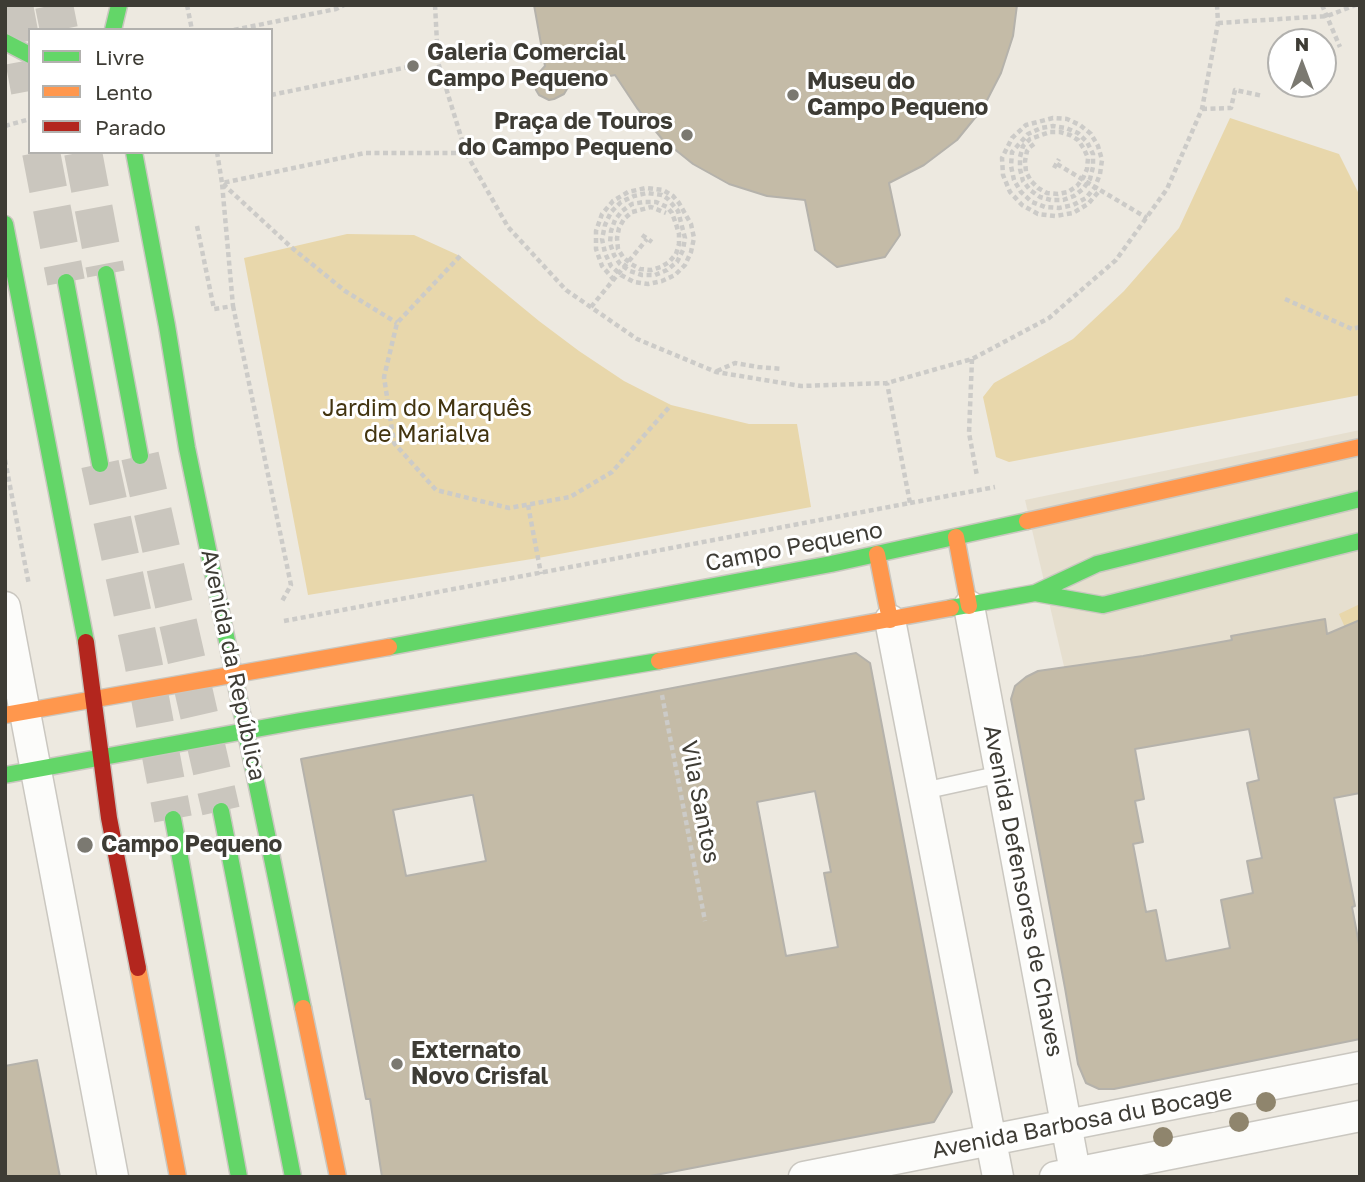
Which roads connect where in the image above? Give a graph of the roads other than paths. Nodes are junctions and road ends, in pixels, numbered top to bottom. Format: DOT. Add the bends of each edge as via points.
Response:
graph roads {
  1 [pos="119,5"];
  2 [pos="110,26"];
  3 [pos="5,42"];
  4 [pos="28,54"];
  5 [pos="134,154"];
  6 [pos="5,224"];
  7 [pos="106,274"];
  8 [pos="66,282"];
  9 [pos="1360,447"];
  10 [pos="140,456"];
  11 [pos="100,464"];
  12 [pos="1360,499"];
  13 [pos="956,537"];
  14 [pos="1360,541"];
  15 [pos="877,554"];
  16 [pos="1035,593"];
  17 [pos="969,606"];
  18 [pos="5,607"];
  19 [pos="890,620"];
  20 [pos="234,675"];
  21 [pos="94,700"];
  22 [pos="15,713"];
  23 [pos="246,731"];
  24 [pos="101,758"];
  25 [pos="36,770"];
  26 [pos="1001,774"];
  27 [pos="5,775"];
  28 [pos="923,791"];
  29 [pos="221,811"];
  30 [pos="173,819"];
  31 [pos="1360,1067"];
  32 [pos="1360,1116"];
  33 [pos="1067,1125"];
  34 [pos="991,1140"];
  35 [pos="1069,1175"];
  36 [pos="113,1177"];
  37 [pos="178,1177"];
  38 [pos="239,1177"];
  39 [pos="293,1177"];
  40 [pos="338,1177"];
  41 [pos="804,1177"];
  42 [pos="998,1177"];
  1 -- 2 [label="main road"];
  3 -- 4 [label="main road"];
  5 -- 20 [label="main road, Avenida da República" via="187,448"];
  6 -- 21 [label="main road"];
  7 -- 10 [label="main road"];
  8 -- 11 [label="main road"];
  9 -- 13 [label="main road, Campo Pequeno"];
  12 -- 16 [label="main road" via="1097,564"];
  13 -- 15 [label="main road, Campo Pequeno"];
  13 -- 17 [label="main road"];
  14 -- 16 [label="main road" via="1103,605"];
  15 -- 19 [label="main road"];
  15 -- 20 [label="main road, Campo Pequeno"];
  16 -- 17 [label="main road"];
  17 -- 19 [label="main road"];
  17 -- 26 [label="street, Avenida Defensores de Chaves"];
  18 -- 22 [label="street"];
  19 -- 23 [label="main road"];
  19 -- 28 [label="street"];
  20 -- 21 [label="main road, Campo Pequeno"];
  20 -- 23 [label="main road, Avenida da República"];
  21 -- 22 [label="main road, Campo Pequeno"];
  21 -- 24 [label="main road"];
  22 -- 25 [label="street"];
  23 -- 24 [label="main road"];
  23 -- 40 [label="main road, Avenida da República"];
  24 -- 25 [label="main road"];
  24 -- 37 [label="main road"];
  25 -- 27 [label="main road"];
  25 -- 36 [label="street"];
  26 -- 28 [label="lane"];
  26 -- 33 [label="street, Avenida Defensores de Chaves"];
  28 -- 34 [label="street"];
  29 -- 39 [label="main road"];
  30 -- 38 [label="main road"];
  31 -- 33 [label="street, Avenida Barbosa du Bocage"];
  32 -- 35 [label="street, Avenida Barbosa du Bocage"];
  33 -- 34 [label="street, Avenida Barbosa du Bocage"];
  33 -- 35 [label="street, Avenida Defensores de Chaves"];
  34 -- 41 [label="street, Avenida Barbosa du Bocage"];
  34 -- 42 [label="street"];
}
